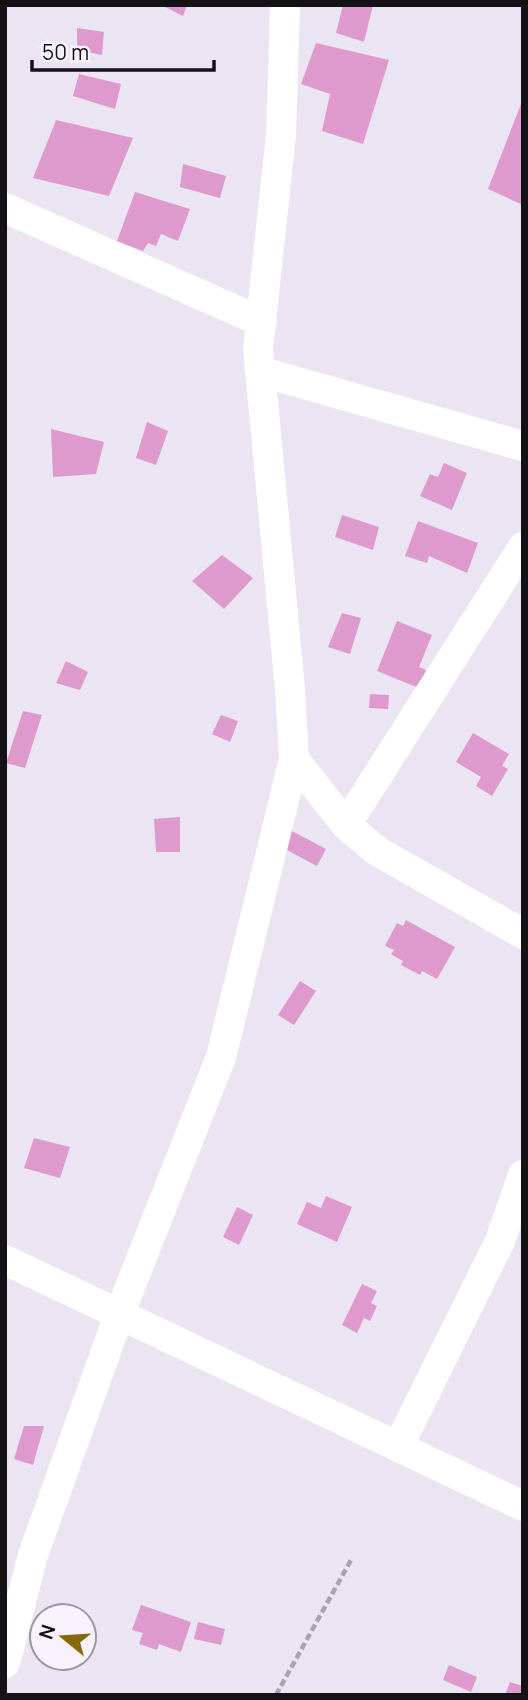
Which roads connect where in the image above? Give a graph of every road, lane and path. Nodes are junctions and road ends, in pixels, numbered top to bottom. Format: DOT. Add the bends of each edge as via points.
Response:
graph roads {
  1 [pos="285,5"];
  2 [pos="5,208"];
  3 [pos="262,321"];
  4 [pos="262,372"];
  5 [pos="523,446"];
  6 [pos="523,547"];
  7 [pos="294,759"];
  8 [pos="346,825"];
  9 [pos="523,934"];
  10 [pos="523,1175"];
  11 [pos="5,1260"];
  12 [pos="119,1315"];
  13 [pos="398,1447"];
  14 [pos="523,1506"];
  15 [pos="351,1560"];
  16 [pos="5,1663"];
  17 [pos="276,1695"];
  1 -- 3 [label="street" via="281,135"];
  2 -- 3 [label="street"];
  3 -- 4 [label="street" via="258,349"];
  4 -- 5 [label="street"];
  4 -- 7 [label="street"];
  6 -- 8 [label="street"];
  7 -- 8 [label="street"];
  7 -- 12 [label="street" via="221,1057"];
  8 -- 9 [label="street" via="377,851"];
  10 -- 13 [label="street" via="500,1241"];
  11 -- 12 [label="street"];
  12 -- 13 [label="street"];
  12 -- 16 [label="street" via="33,1555"];
  13 -- 14 [label="street"];
  15 -- 17 [label="path"];
}
